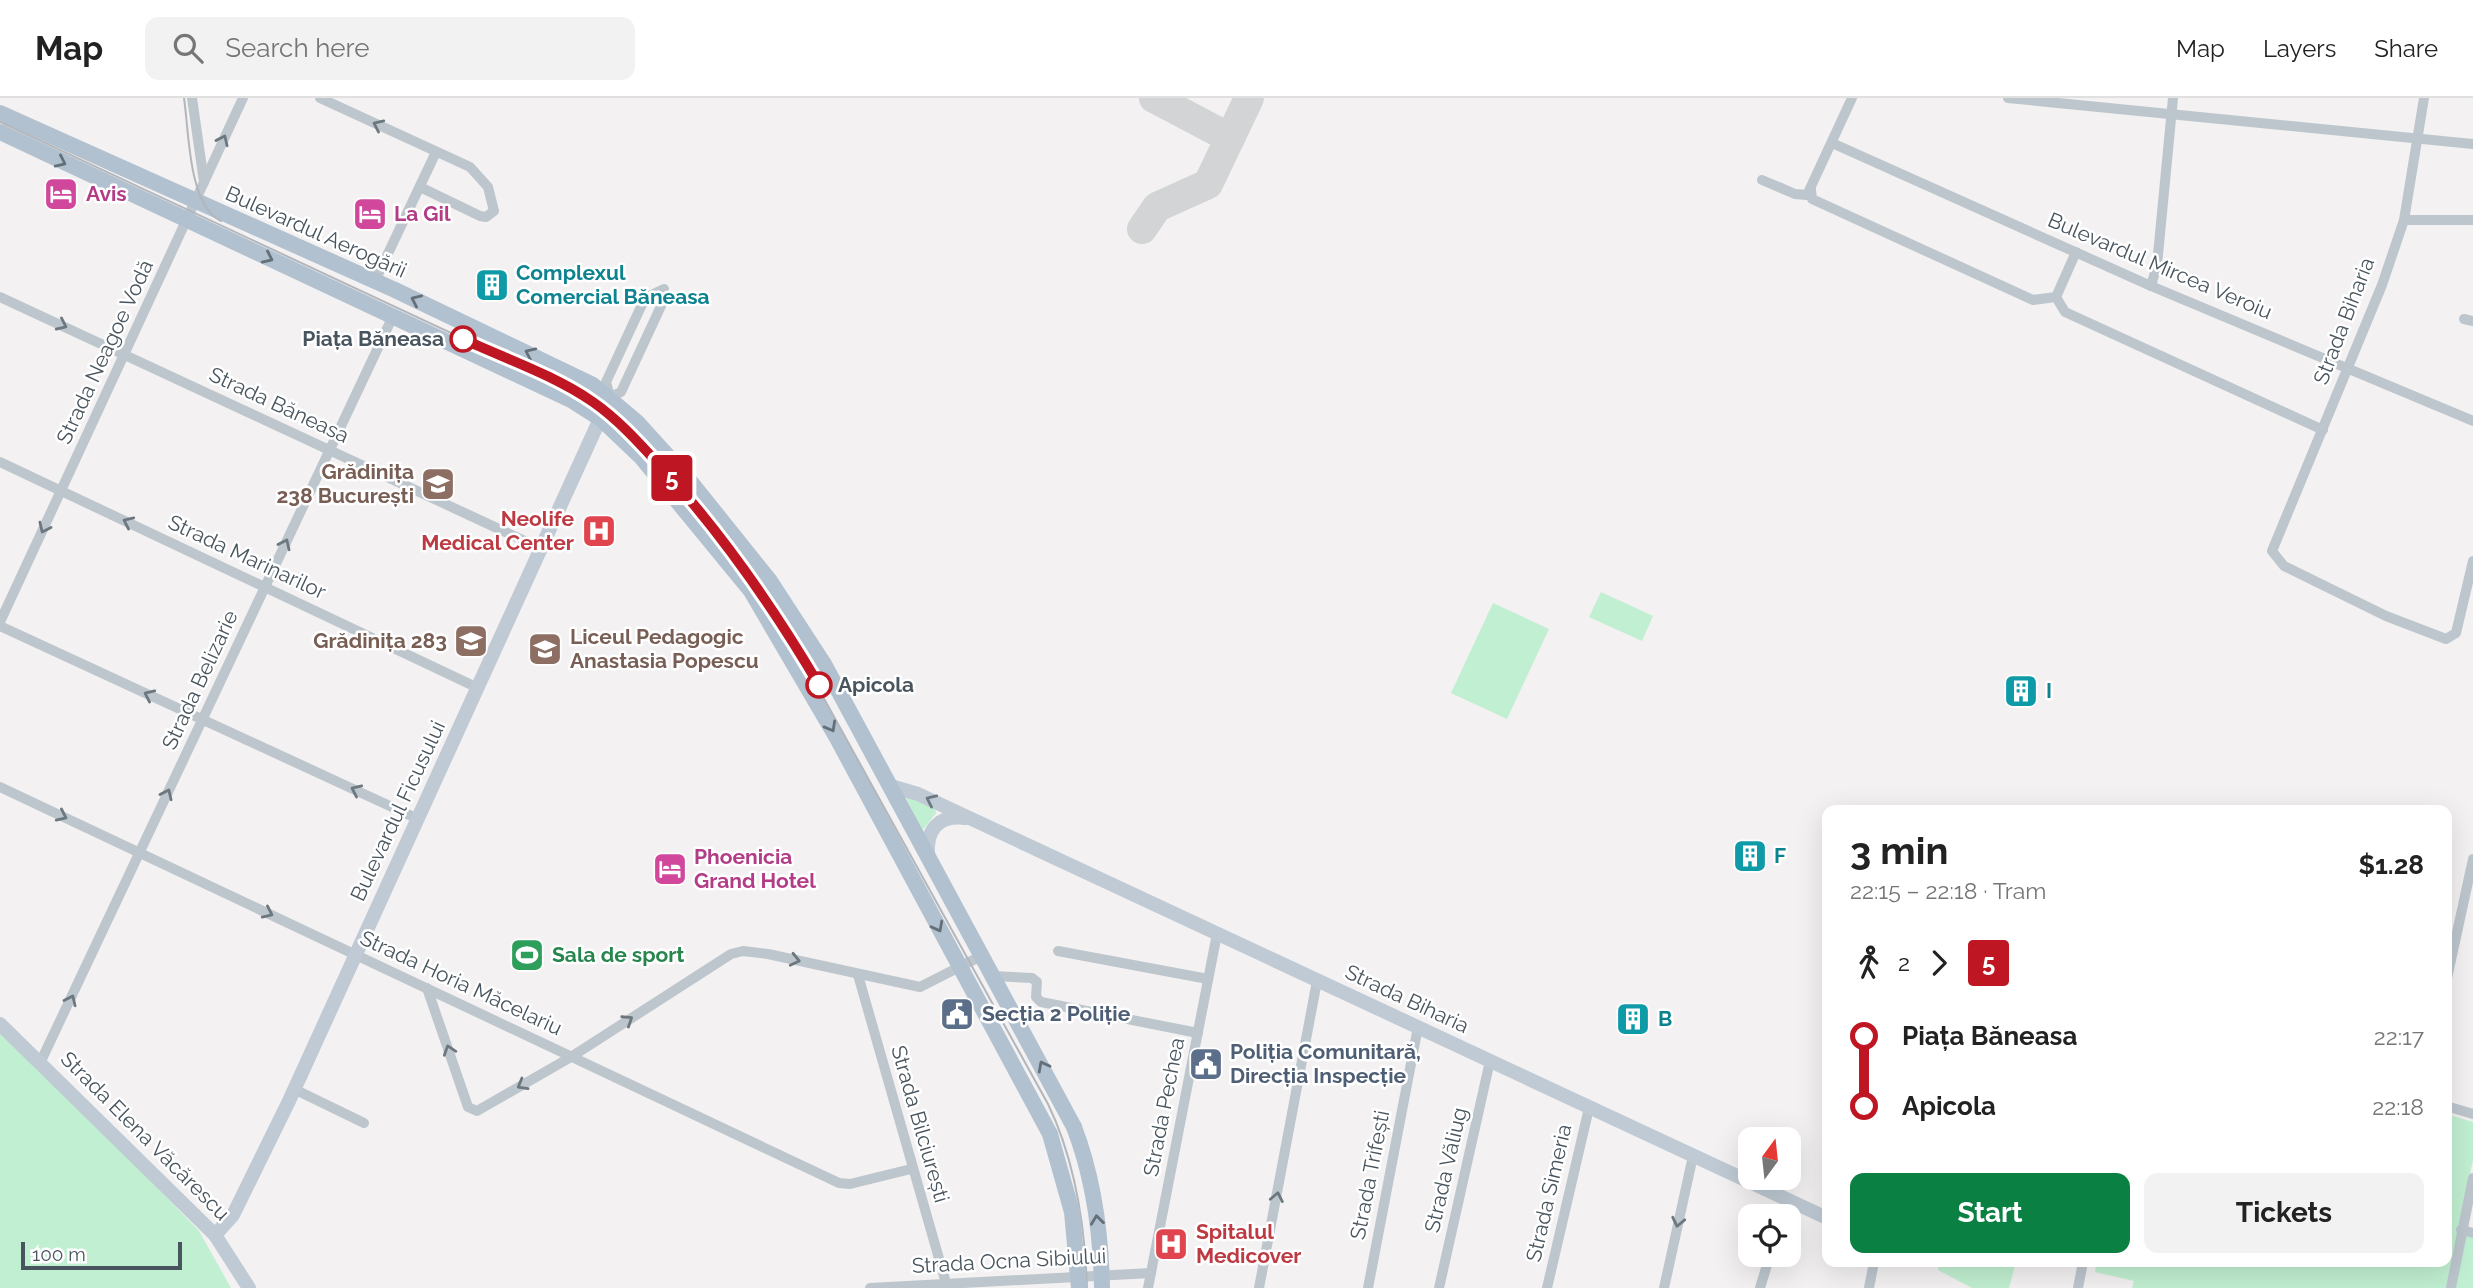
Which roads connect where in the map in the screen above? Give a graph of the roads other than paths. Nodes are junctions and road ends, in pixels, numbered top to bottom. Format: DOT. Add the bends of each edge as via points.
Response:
graph roads {
  1 [pos="192,98"];
  2 [pos="243,98"];
  3 [pos="320,98"];
  4 [pos="1852,98"];
  5 [pos="2008,98"];
  6 [pos="2173,98"];
  7 [pos="2424,98"];
  8 [pos="2068,101"];
  9 [pos="0,113"];
  10 [pos="2172,113"];
  11 [pos="0,132"];
  12 [pos="2420,138"];
  13 [pos="1832,143"];
  14 [pos="2473,144"];
  15 [pos="436,152"];
  16 [pos="1762,180"];
  17 [pos="204,182"];
  18 [pos="420,187"];
  19 [pos="1811,190"];
  20 [pos="195,201"];
  21 [pos="187,220"];
  22 [pos="2404,220"];
  23 [pos="2473,220"];
  24 [pos="2076,252"];
  25 [pos="375,281"];
  26 [pos="2151,286"];
  27 [pos="0,297"];
  28 [pos="2056,297"];
  29 [pos="393,316"];
  30 [pos="125,355"];
  31 [pos="2349,367"];
  32 [pos="610,397"];
  33 [pos="601,419"];
  34 [pos="2473,421"];
  35 [pos="2323,430"];
  36 [pos="329,450"];
  37 [pos="0,461"];
  38 [pos="62,491"];
  39 [pos="542,549"];
  40 [pos="2473,561"];
  41 [pos="265,587"];
  42 [pos="0,624"];
  43 [pos="478,688"];
  44 [pos="202,719"];
  45 [pos="891,786"];
  46 [pos="0,787"];
  47 [pos="970,818"];
  48 [pos="418,819"];
  49 [pos="140,852"];
  50 [pos="928,855"];
  51 [pos="2473,859"];
  52 [pos="1217,934"];
  53 [pos="1058,951"];
  54 [pos="355,954"];
  55 [pos="2452,955"];
  56 [pos="981,956"];
  57 [pos="960,967"];
  58 [pos="859,975"];
  59 [pos="993,976"];
  60 [pos="1208,979"];
  61 [pos="1317,981"];
  62 [pos="427,988"];
  63 [pos="0,1024"];
  64 [pos="1418,1027"];
  65 [pos="1198,1033"];
  66 [pos="571,1057"];
  67 [pos="41,1061"];
  68 [pos="1490,1061"];
  69 [pos="294,1089"];
  70 [pos="1589,1108"];
  71 [pos="2452,1108"];
  72 [pos="2473,1114"];
  73 [pos="364,1123"];
  74 [pos="1693,1156"];
  75 [pos="911,1169"];
  76 [pos="2473,1178"];
  77 [pos="1787,1200"];
  78 [pos="1786,1204"];
  79 [pos="1822,1217"];
  80 [pos="2461,1230"];
  81 [pos="2473,1233"];
  82 [pos="215,1235"];
  83 [pos="1766,1267"];
  84 [pos="1873,1267"];
  85 [pos="2083,1267"];
  86 [pos="1151,1273"];
  87 [pos="946,1283"];
  88 [pos="250,1288"];
  89 [pos="870,1288"];
  90 [pos="1079,1288"];
  91 [pos="1101,1288"];
  92 [pos="1148,1288"];
  93 [pos="1259,1288"];
  94 [pos="1368,1288"];
  95 [pos="1439,1288"];
  96 [pos="1547,1288"];
  97 [pos="1664,1288"];
  98 [pos="1760,1288"];
  99 [pos="1869,1288"];
  100 [pos="2078,1288"];
  101 [pos="2451,1288"];
  1 -- 17 [label="street"];
  17 -- 2 [label="street, Strada Neagoe Vodă, one-way"];
  15 -- 3 [label="street, one-way"];
  4 -- 13 [label="street"];
  5 -- 8 [label="street"];
  6 -- 10 [label="street"];
  7 -- 12 [label="street, Strada Biharia"];
  8 -- 10 [label="street"];
  9 -- 20 [label="main road, Bulevardul Aerogării"];
  10 -- 12 [label="street"];
  10 -- 26 [label="street"];
  11 -- 21 [label="main road, Bulevardul Aerogării, one-way"];
  12 -- 14 [label="street"];
  12 -- 22 [label="street, Strada Biharia"];
  13 -- 19 [label="street"];
  13 -- 24 [label="street, Bulevardul Mircea Veroiu"];
  15 -- 18 [label="street"];
  15 -- 18 [label="street" via="480,176 493,196 494,211 486,217"];
  16 -- 19 [label="street" via="1801,196"];
  17 -- 20 [label="street, Strada Neagoe Vodă"];
  18 -- 25 [label="street"];
  19 -- 28 [label="street" via="1812,199 2033,300"];
  20 -- 21 [label="street, Strada Neagoe Vodă"];
  20 -- 25 [label="main road, Bulevardul Aerogării"];
  21 -- 29 [label="main road, Bulevardul Aerogării, one-way"];
  21 -- 30 [label="street, Strada Neagoe Vodă"];
  22 -- 23 [label="street"];
  22 -- 31 [label="street, Strada Biharia"];
  24 -- 26 [label="street, Bulevardul Mircea Veroiu"];
  24 -- 28 [label="street"];
  32 -- 25 [label="main road, Bulevardul Aerogării, one-way" via="581,378"];
  26 -- 31 [label="street, Bulevardul Mircea Veroiu"];
  27 -- 30 [label="street, Strada Băneasa, one-way"];
  28 -- 35 [label="street" via="2065,312"];
  29 -- 33 [label="main road, Bulevardul Aerogării" via="571,400"];
  29 -- 36 [label="street, Strada Belizarie"];
  30 -- 36 [label="street, Strada Băneasa"];
  30 -- 38 [label="street, Strada Neagoe Vodă"];
  31 -- 34 [label="street, Bulevardul Mircea Veroiu"];
  31 -- 35 [label="street, Strada Biharia"];
  32 -- 32 [label="street, Bulevardul Ficusului" via="621,392 662,306 664,289 645,298 606,382"];
  32 -- 33 [label="street, Bulevardul Ficusului"];
  32 -- 45 [label="main road, Bulevardul Aerogării" via="685,475 770,581 824,664"];
  33 -- 39 [label="street, Bulevardul Ficusului"];
  33 -- 57 [label="main road, Bulevardul Aerogării, one-way" via="663,481 751,591"];
  35 -- 40 [label="street, Strada Biharia" via="2272,551 2284,566 2386,616 2446,639 2456,633"];
  36 -- 39 [label="street, Strada Băneasa"];
  41 -- 36 [label="street, Strada Belizarie, one-way"];
  37 -- 38 [label="street, Strada Marinarilor"];
  41 -- 38 [label="street, Strada Marinarilor, one-way"];
  38 -- 42 [label="street, Strada Neagoe Vodă, one-way"];
  39 -- 43 [label="street, Bulevardul Ficusului"];
  41 -- 43 [label="street, Strada Marinarilor"];
  41 -- 44 [label="street, Strada Belizarie"];
  44 -- 42 [label="street, one-way"];
  43 -- 48 [label="street, Bulevardul Ficusului"];
  48 -- 44 [label="street, one-way"];
  49 -- 44 [label="street, Strada Belizarie, one-way"];
  47 -- 45 [label="street, Strada Biharia, one-way"];
  45 -- 50 [label="main road, Bulevardul Aerogării"];
  46 -- 49 [label="street, Strada Horia Măcelariu, one-way"];
  47 -- 50 [label="street" via="939,821 928,837"];
  47 -- 52 [label="street, Strada Biharia"];
  48 -- 54 [label="street, Bulevardul Ficusului"];
  49 -- 54 [label="street, Strada Horia Măcelariu, one-way"];
  67 -- 49 [label="street, Strada Belizarie, one-way"];
  50 -- 56 [label="main road, Bulevardul Aerogării"];
  51 -- 55 [label="street"];
  52 -- 60 [label="street, Strada Pechea"];
  52 -- 61 [label="street, Strada Biharia"];
  53 -- 60 [label="street"];
  54 -- 62 [label="street, Strada Horia Măcelariu"];
  54 -- 69 [label="street, Bulevardul Ficusului"];
  56 -- 57 [label="street"];
  56 -- 59 [label="main road, Bulevardul Aerogării"];
  57 -- 58 [label="street" via="920,987"];
  57 -- 90 [label="main road, Bulevardul Aerogării, bridge" via="1050,1134 1072,1212"];
  66 -- 58 [label="street, one-way" via="731,954 768,954"];
  58 -- 75 [label="street, Strada Bilciurești"];
  59 -- 65 [label="street" via="1032,978 1041,1002"];
  91 -- 59 [label="main road, Bulevardul Aerogării, one-way, bridge" via="1094,1199 1074,1127"];
  60 -- 65 [label="street, Strada Pechea"];
  61 -- 64 [label="street, Strada Biharia"];
  93 -- 61 [label="street, one-way"];
  62 -- 66 [label="street, Strada Horia Măcelariu"];
  66 -- 62 [label="street, one-way" via="472,1110"];
  63 -- 67 [label="street, Strada Elena Văcărescu"];
  64 -- 68 [label="street, Strada Biharia"];
  64 -- 94 [label="street, Strada Trifești"];
  65 -- 86 [label="street, Strada Pechea"];
  66 -- 75 [label="street, Strada Horia Măcelariu" via="839,1183"];
  67 -- 82 [label="street, Strada Elena Văcărescu"];
  68 -- 70 [label="street, Strada Biharia"];
  68 -- 95 [label="street, Strada Văliug"];
  69 -- 73 [label="street"];
  69 -- 82 [label="street, Bulevardul Ficusului" via="233,1215"];
  70 -- 74 [label="street, Strada Biharia"];
  70 -- 96 [label="street, Strada Simeria"];
  71 -- 72 [label="street"];
  74 -- 77 [label="street, Strada Biharia"];
  74 -- 97 [label="street, one-way"];
  75 -- 87 [label="street, Strada Bilciurești"];
  76 -- 80 [label="street"];
  77 -- 78 [label="street"];
  77 -- 79 [label="street, Strada Biharia"];
  80 -- 81 [label="street"];
  80 -- 101 [label="street"];
  82 -- 88 [label="street, Strada Elena Văcărescu"];
  83 -- 98 [label="street"];
  84 -- 99 [label="street"];
  85 -- 100 [label="street"];
  86 -- 87 [label="street, Strada Ocna Sibiului"];
  86 -- 92 [label="street, Strada Pechea"];
  87 -- 89 [label="street, Strada Ocna Sibiului"];
}
